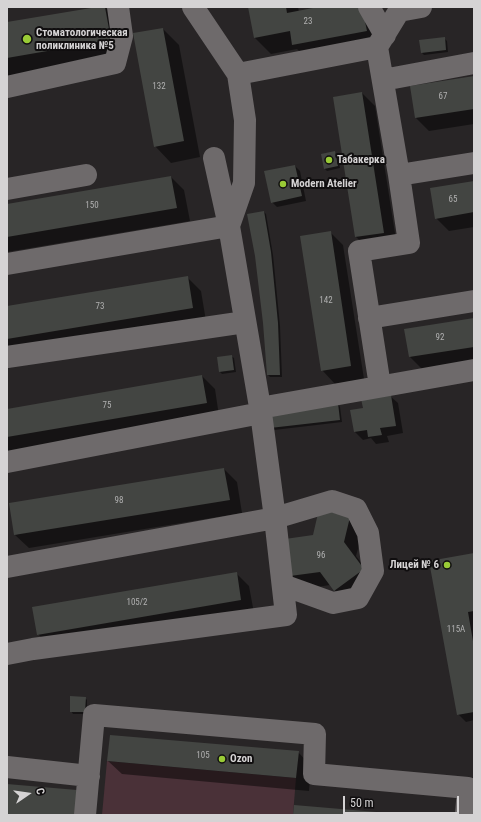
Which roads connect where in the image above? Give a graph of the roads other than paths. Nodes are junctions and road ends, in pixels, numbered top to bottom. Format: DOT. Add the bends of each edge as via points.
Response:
graph roads {
  1 [pos="118,7"];
  2 [pos="193,7"];
  3 [pos="206,7"];
  4 [pos="369,7"];
  5 [pos="421,7"];
  6 [pos="210,33"];
  7 [pos="381,41"];
  8 [pos="474,63"];
  9 [pos="238,74"];
  10 [pos="383,80"];
  11 [pos="7,87"];
  12 [pos="214,158"];
  13 [pos="474,163"];
  14 [pos="86,175"];
  15 [pos="399,175"];
  16 [pos="7,189"];
  17 [pos="228,226"];
  18 [pos="7,264"];
  19 [pos="474,301"];
  20 [pos="369,318"];
  21 [pos="245,322"];
  22 [pos="7,357"];
  23 [pos="474,370"];
  24 [pos="380,386"];
  25 [pos="260,410"];
  26 [pos="7,462"];
  27 [pos="275,518"];
  28 [pos="7,567"];
  29 [pos="283,585"];
  30 [pos="7,654"];
  31 [pos="7,767"];
  32 [pos="89,776"];
  33 [pos="85,815"];
  34 [pos="466,815"];
  1 -- 11 [label="lane" via="122,36 115,63"];
  2 -- 6 [label="lane"];
  3 -- 6 [label="lane"];
  4 -- 7 [label="lane"];
  5 -- 7 [label="lane" via="399,11"];
  6 -- 9 [label="lane"];
  7 -- 9 [label="lane"];
  7 -- 10 [label="lane"];
  8 -- 10 [label="lane"];
  9 -- 17 [label="lane" via="245,120 244,183"];
  10 -- 15 [label="lane"];
  12 -- 17 [label="lane"];
  13 -- 15 [label="lane"];
  14 -- 16 [label="lane"];
  15 -- 20 [label="lane" via="409,242 359,251"];
  17 -- 18 [label="lane"];
  17 -- 21 [label="lane"];
  19 -- 20 [label="lane"];
  20 -- 24 [label="lane"];
  21 -- 22 [label="lane"];
  21 -- 25 [label="lane"];
  23 -- 24 [label="lane"];
  24 -- 25 [label="lane"];
  25 -- 26 [label="lane"];
  25 -- 27 [label="lane"];
  27 -- 28 [label="lane"];
  27 -- 29 [label="lane"];
  27 -- 29 [label="lane" via="332,501 356,509 368,533 373,571 358,598 333,603"];
  29 -- 30 [label="lane" via="286,615"];
  31 -- 32 [label="lane"];
  32 -- 33 [label="lane"];
  32 -- 34 [label="lane" via="94,715 315,734 314,774 468,788"];
}
